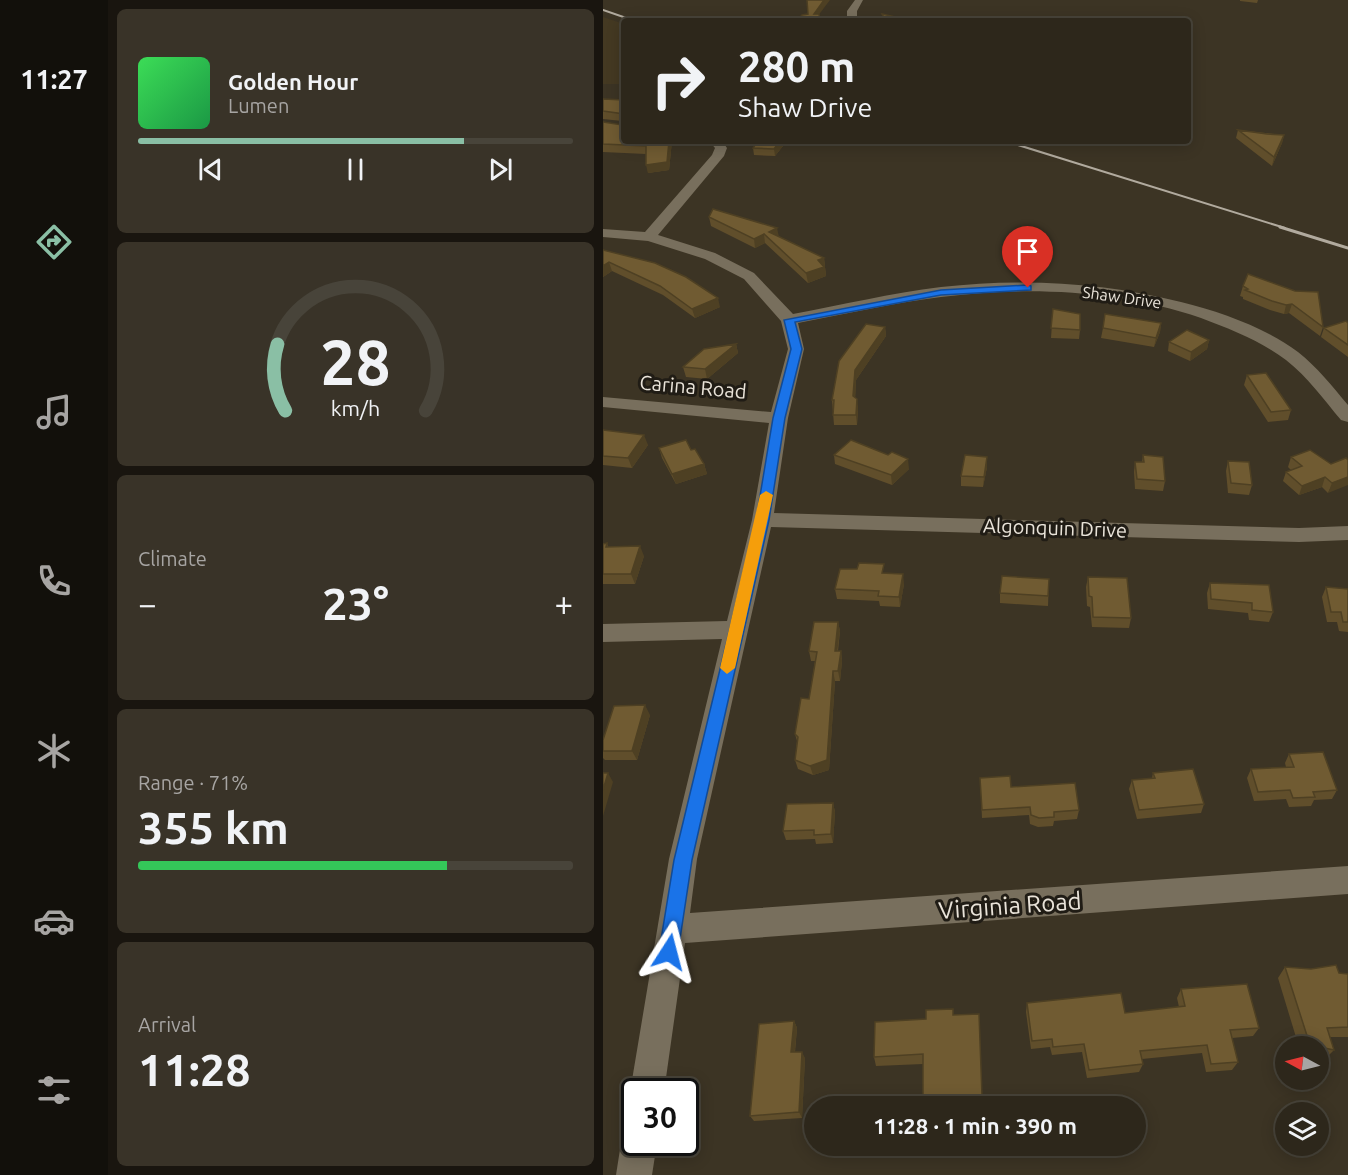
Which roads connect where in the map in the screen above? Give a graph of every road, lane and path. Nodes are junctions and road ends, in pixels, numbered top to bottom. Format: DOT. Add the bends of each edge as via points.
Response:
graph roads {
  1 [pos="859,0"];
  2 [pos="852,18"];
  3 [pos="717,144"];
  4 [pos="603,233"];
  5 [pos="649,237"];
  6 [pos="789,320"];
  7 [pos="603,402"];
  8 [pos="1348,416"];
  9 [pos="779,418"];
  10 [pos="762,520"];
  11 [pos="1348,533"];
  12 [pos="736,630"];
  13 [pos="603,633"];
  14 [pos="1348,880"];
  15 [pos="672,929"];
  16 [pos="649,1078"];
  17 [pos="637,1156"];
  18 [pos="634,1175"];
  1 -- 2 [label="street"];
  3 -- 5 [label="street" via="718,156"];
  4 -- 5 [label="street"];
  5 -- 6 [label="street" via="710,256 749,276"];
  6 -- 8 [label="street, Shaw Drive" via="941,292 1024,288 1112,293 1186,306 1243,329 1298,361"];
  6 -- 9 [label="street" via="797,349"];
  7 -- 9 [label="street, Carina Road"];
  9 -- 10 [label="street"];
  10 -- 11 [label="street, Algonquin Drive" via="1299,535"];
  10 -- 12 [label="street"];
  12 -- 13 [label="street"];
  12 -- 15 [label="street" via="683,860"];
  14 -- 15 [label="street, Virginia Road"];
  15 -- 16 [label="street"];
  17 -- 18 [label="street"];
}
